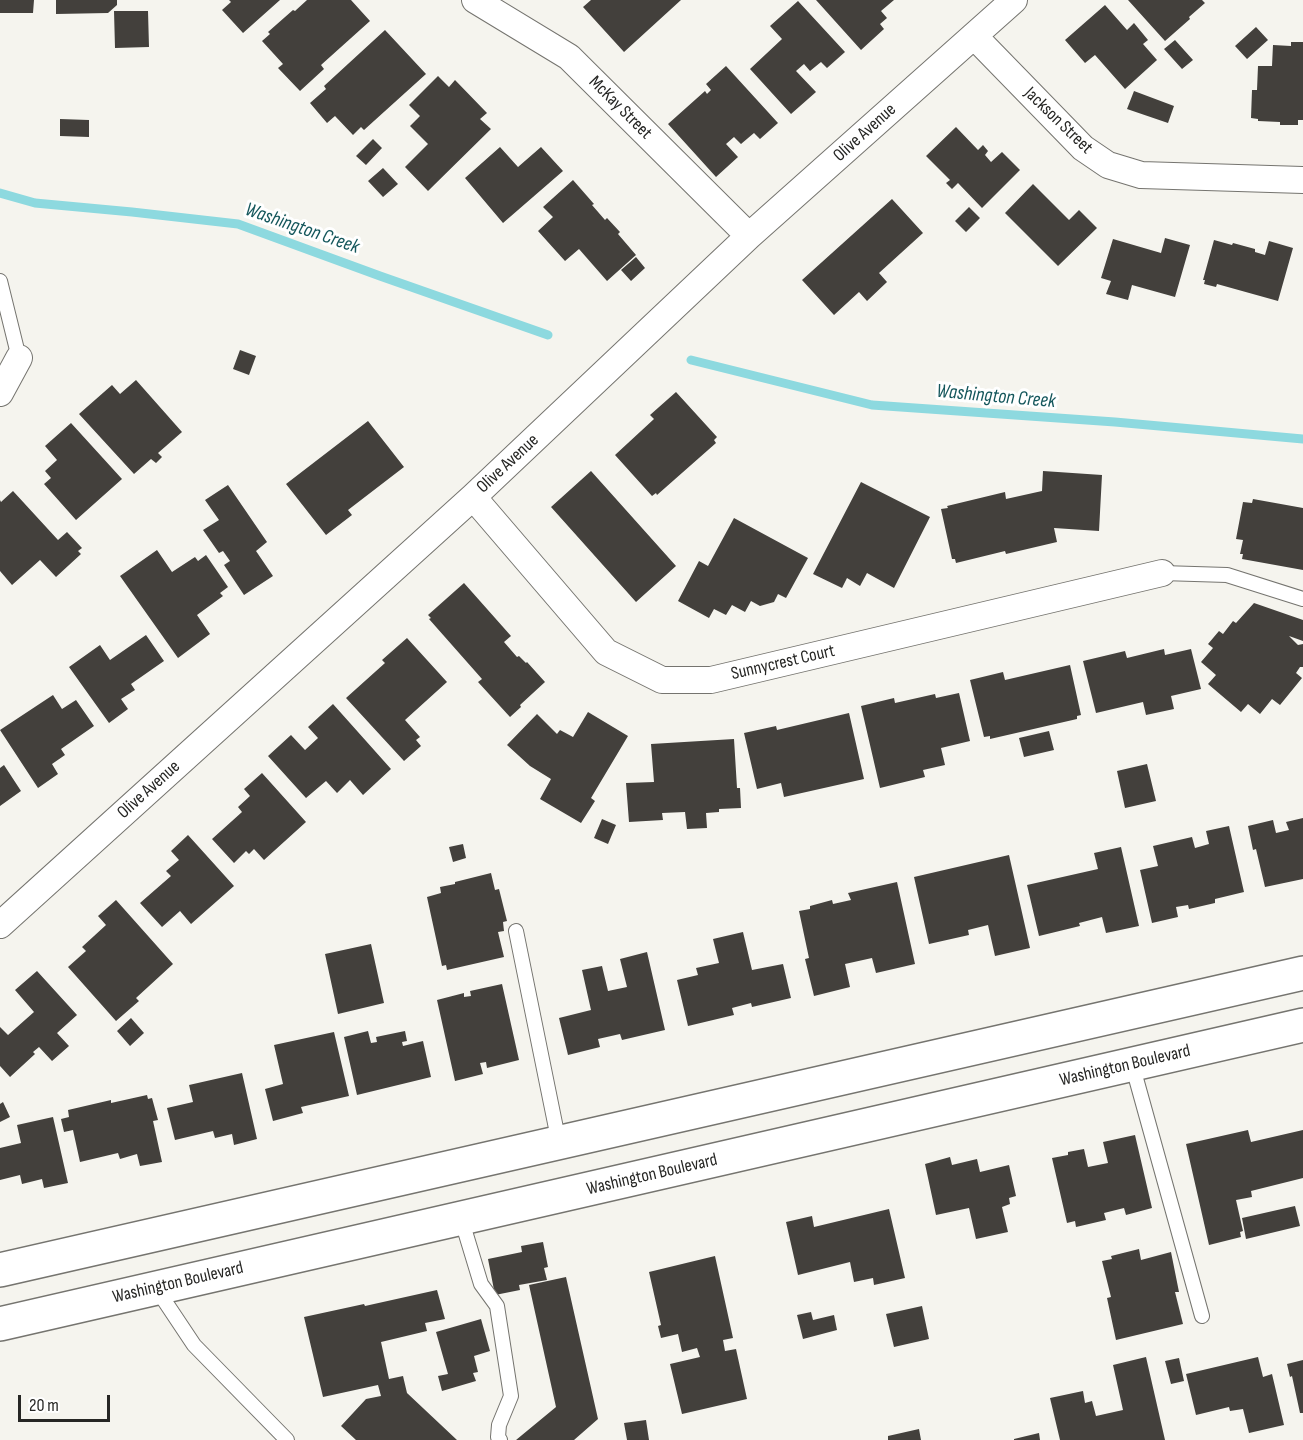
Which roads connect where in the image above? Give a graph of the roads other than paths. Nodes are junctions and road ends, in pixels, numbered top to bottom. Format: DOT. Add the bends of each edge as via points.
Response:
graph roads {
  1 [pos="475,0"];
  2 [pos="1014,0"];
  3 [pos="974,36"];
  4 [pos="1303,180"];
  5 [pos="749,236"];
  6 [pos="0,281"];
  7 [pos="19,358"];
  8 [pos="0,393"];
  9 [pos="473,497"];
  10 [pos="1162,573"];
  11 [pos="1303,599"];
  12 [pos="0,925"];
  13 [pos="516,931"];
  14 [pos="1303,973"];
  15 [pos="1303,1025"];
  16 [pos="1132,1064"];
  17 [pos="559,1143"];
  18 [pos="461,1218"];
  19 [pos="0,1270"];
  20 [pos="156,1288"];
  21 [pos="1203,1316"];
  22 [pos="0,1324"];
  23 [pos="286,1440"];
  24 [pos="500,1440"];
  1 -- 5 [label="street, McKay Street" via="569,57"];
  2 -- 3 [label="street, Olive Avenue"];
  3 -- 4 [label="street, Jackson Street" via="1083,148 1108,165 1141,175"];
  3 -- 5 [label="street, Olive Avenue"];
  5 -- 9 [label="street, Olive Avenue"];
  6 -- 7 [label="lane"];
  7 -- 8 [label="street"];
  9 -- 10 [label="street, Sunnycrest Court" via="606,652 662,680 711,680"];
  9 -- 12 [label="street, Olive Avenue"];
  10 -- 11 [label="lane" via="1227,575"];
  13 -- 17 [label="lane"];
  14 -- 17 [label="main road"];
  15 -- 16 [label="main road, Washington Boulevard"];
  16 -- 18 [label="main road, Washington Boulevard"];
  16 -- 21 [label="lane"];
  17 -- 19 [label="main road"];
  18 -- 20 [label="main road, Washington Boulevard"];
  18 -- 24 [label="lane" via="481,1284 497,1306 512,1396 499,1425"];
  20 -- 22 [label="main road, Washington Boulevard"];
  20 -- 23 [label="lane" via="194,1345"];
}
